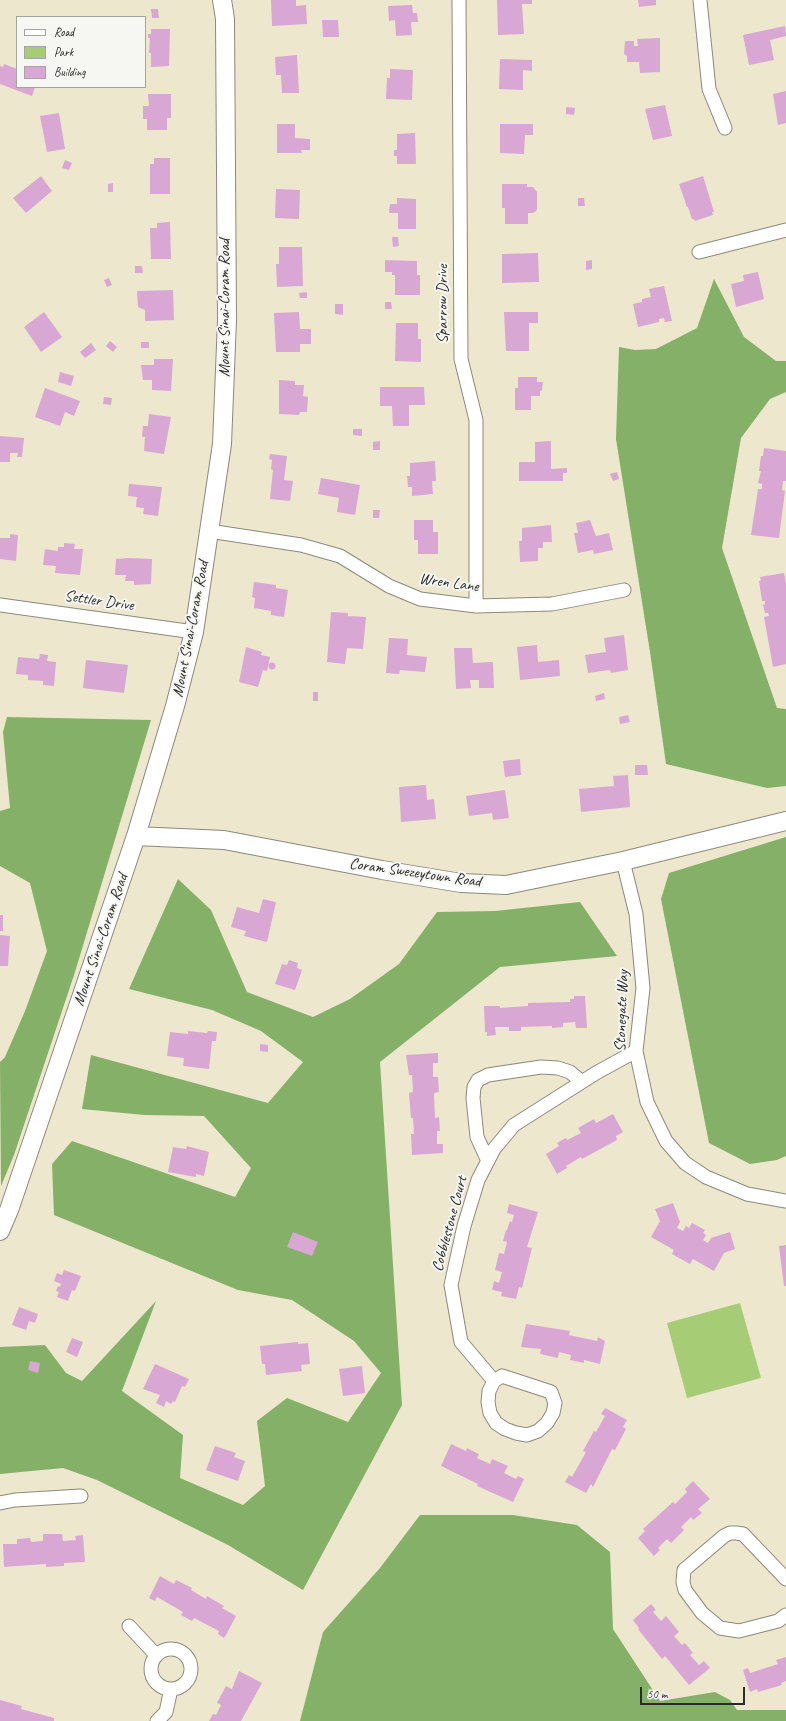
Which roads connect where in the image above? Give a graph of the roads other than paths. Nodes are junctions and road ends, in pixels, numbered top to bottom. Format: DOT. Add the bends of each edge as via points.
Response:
graph roads {
  1 [pos="222,0"];
  2 [pos="458,0"];
  3 [pos="700,0"];
  4 [pos="726,128"];
  5 [pos="786,230"];
  6 [pos="699,252"];
  7 [pos="209,531"];
  8 [pos="624,590"];
  9 [pos="0,605"];
  10 [pos="476,606"];
  11 [pos="194,632"];
  12 [pos="786,821"];
  13 [pos="136,836"];
  14 [pos="623,861"];
  15 [pos="636,1051"];
  16 [pos="582,1082"];
  17 [pos="488,1161"];
  18 [pos="786,1201"];
  19 [pos="4,1208"];
  20 [pos="0,1231"];
  21 [pos="494,1381"];
  22 [pos="82,1496"];
  23 [pos="0,1503"];
  24 [pos="786,1579"];
  25 [pos="786,1615"];
  26 [pos="129,1626"];
  27 [pos="156,1655"];
  28 [pos="171,1690"];
  29 [pos="157,1721"];
  1 -- 7 [label="main road, Mount Sinai-Coram Road" via="226,19 227,320 222,444"];
  2 -- 10 [label="street, Sparrow Drive" via="461,359 476,420"];
  3 -- 4 [label="street" via="709,90"];
  5 -- 6 [label="street"];
  7 -- 10 [label="street, Wren Lane" via="301,545 340,556 389,586 420,599"];
  7 -- 11 [label="main road, Mount Sinai-Coram Road"];
  8 -- 10 [label="street, Wren Lane" via="552,604"];
  9 -- 11 [label="street, Settler Drive"];
  11 -- 13 [label="main road, Mount Sinai-Coram Road"];
  12 -- 14 [label="main road, Coram Swezeytown Road"];
  13 -- 14 [label="main road, Coram Swezeytown Road" via="224,840 461,883 506,885"];
  13 -- 19 [label="main road, Mount Sinai-Coram Road"];
  14 -- 15 [label="street, Stonegate Way" via="636,914 643,988"];
  15 -- 16 [label="street, Cobblestone Court"];
  15 -- 18 [label="street, Stonegate Way" via="647,1102 666,1141 685,1163 706,1177 746,1194"];
  16 -- 17 [label="street, Cobblestone Court" via="514,1125 494,1149"];
  16 -- 17 [label="street" via="570,1072 540,1067 494,1073 478,1080 474,1086 473,1098 477,1137"];
  17 -- 21 [label="street, Cobblestone Court" via="478,1180 466,1219 451,1285 461,1342"];
  19 -- 20 [label="main road, Mount Sinai-Coram Road"];
  21 -- 21 [label="street" via="489,1391 488,1402 490,1413 496,1422 505,1429 527,1435 538,1431 547,1423 555,1403 551,1392 502,1376"];
  22 -- 23 [label="street"];
  24 -- 25 [label="street" via="743,1534 730,1533 684,1570 683,1582 685,1590 702,1613 720,1628 739,1631 760,1627 778,1621"];
  26 -- 27 [label="street"];
  27 -- 28 [label="street" via="150,1668 154,1681"];
  27 -- 28 [label="street" via="161,1651 175,1649 190,1661 188,1680 179,1688"];
  28 -- 29 [label="street" via="166,1712"];
}
